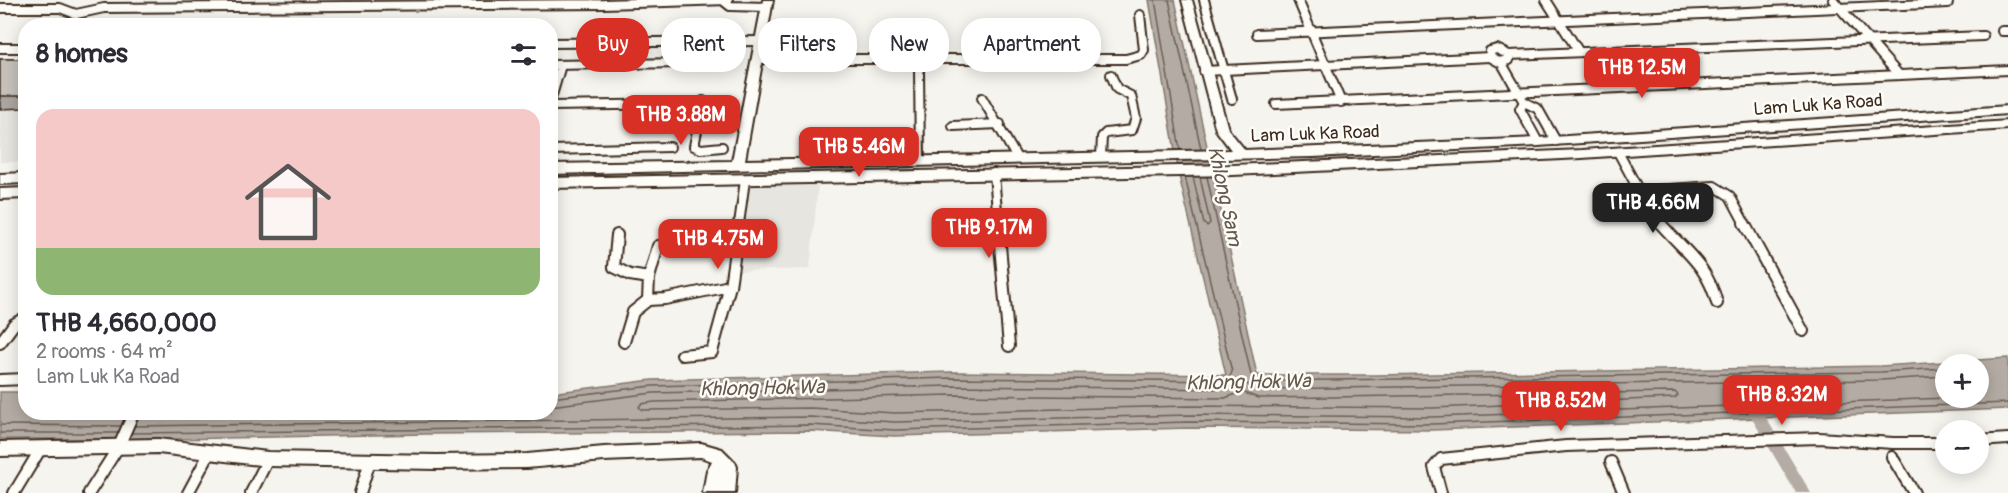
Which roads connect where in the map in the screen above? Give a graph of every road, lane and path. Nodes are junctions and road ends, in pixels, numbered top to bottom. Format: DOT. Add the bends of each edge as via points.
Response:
graph roads {
  1 [pos="1187,0"];
  2 [pos="1204,0"];
  3 [pos="1298,0"];
  4 [pos="1546,0"];
  5 [pos="1833,0"];
  6 [pos="727,1"];
  7 [pos="1948,3"];
  8 [pos="767,4"];
  9 [pos="0,8"];
  10 [pos="1840,8"];
  11 [pos="1140,15"];
  12 [pos="1559,20"];
  13 [pos="1311,31"];
  14 [pos="1257,34"];
  15 [pos="1983,36"];
  16 [pos="758,39"];
  17 [pos="1868,40"];
  18 [pos="558,43"];
  19 [pos="0,48"];
  20 [pos="18,48"];
  21 [pos="1579,52"];
  22 [pos="1509,55"];
  23 [pos="1490,57"];
  24 [pos="758,59"];
  25 [pos="857,59"];
  26 [pos="1502,62"];
  27 [pos="661,63"];
  28 [pos="561,65"];
  29 [pos="1326,66"];
  30 [pos="1204,70"];
  31 [pos="1224,70"];
  32 [pos="2008,70"];
  33 [pos="919,72"];
  34 [pos="558,75"];
  35 [pos="1111,75"];
  36 [pos="1899,75"];
  37 [pos="1518,92"];
  38 [pos="982,98"];
  39 [pos="1232,99"];
  40 [pos="703,101"];
  41 [pos="1341,102"];
  42 [pos="1524,102"];
  43 [pos="680,104"];
  44 [pos="1276,104"];
  45 [pos="558,106"];
  46 [pos="2008,110"];
  47 [pos="1000,124"];
  48 [pos="2008,125"];
  49 [pos="953,126"];
  50 [pos="1556,141"];
  51 [pos="1538,142"];
  52 [pos="670,147"];
  53 [pos="722,147"];
  54 [pos="701,149"];
  55 [pos="558,150"];
  56 [pos="1618,152"];
  57 [pos="1236,155"];
  58 [pos="1101,157"];
  59 [pos="1017,158"];
  60 [pos="920,161"];
  61 [pos="738,165"];
  62 [pos="698,167"];
  63 [pos="558,169"];
  64 [pos="994,173"];
  65 [pos="18,178"];
  66 [pos="0,179"];
  67 [pos="745,180"];
  68 [pos="558,183"];
  69 [pos="1639,191"];
  70 [pos="18,193"];
  71 [pos="0,194"];
  72 [pos="617,235"];
  73 [pos="658,246"];
  74 [pos="649,278"];
  75 [pos="730,286"];
  76 [pos="648,300"];
  77 [pos="1717,303"];
  78 [pos="18,322"];
  79 [pos="1803,331"];
  80 [pos="624,342"];
  81 [pos="0,343"];
  82 [pos="1009,346"];
  83 [pos="682,355"];
  84 [pos="18,379"];
  85 [pos="0,380"];
  86 [pos="131,420"];
  87 [pos="2008,439"];
  88 [pos="1989,440"];
  89 [pos="121,443"];
  90 [pos="1935,443"];
  91 [pos="0,449"];
  92 [pos="40,450"];
  93 [pos="210,452"];
  94 [pos="1892,457"];
  95 [pos="268,459"];
  96 [pos="723,459"];
  97 [pos="370,461"];
  98 [pos="1611,462"];
  99 [pos="14,493"];
  100 [pos="89,493"];
  101 [pos="188,493"];
  102 [pos="251,493"];
  103 [pos="360,493"];
  104 [pos="711,493"];
  105 [pos="727,493"];
  106 [pos="1441,493"];
  107 [pos="1624,493"];
  108 [pos="1914,493"];
  1 -- 30 [label="main road"];
  2 -- 31 [label="street"];
  3 -- 13 [label="street"];
  4 -- 12 [label="street"];
  5 -- 10 [label="street"];
  6 -- 8 [label="street" via="730,6"];
  6 -- 9 [label="street" via="104,8 76,14 60,8"];
  7 -- 10 [label="street"];
  10 -- 12 [label="street"];
  10 -- 17 [label="street"];
  11 -- 25 [label="street" via="1144,50 1141,55 1126,58"];
  12 -- 13 [label="street"];
  12 -- 21 [label="street"];
  13 -- 14 [label="street"];
  13 -- 29 [label="street"];
  15 -- 17 [label="street"];
  16 -- 18 [label="street"];
  17 -- 21 [label="street"];
  17 -- 36 [label="street"];
  19 -- 20 [label="street"];
  21 -- 22 [label="street"];
  22 -- 23 [label="street" via="1497,49 1490,51"];
  22 -- 26 [label="street" via="1509,60"];
  23 -- 26 [label="street"];
  23 -- 29 [label="street"];
  24 -- 61 [label="main road"];
  26 -- 37 [label="street"];
  27 -- 28 [label="street"];
  28 -- 34 [label="street"];
  29 -- 31 [label="street"];
  29 -- 41 [label="street"];
  30 -- 31 [label="street"];
  30 -- 57 [label="main road" via="1222,130"];
  31 -- 39 [label="street"];
  32 -- 36 [label="street"];
  33 -- 60 [label="street"];
  35 -- 58 [label="street" via="1117,89 1131,96 1136,124 1132,130 1106,133 1102,137"];
  36 -- 37 [label="street"];
  37 -- 41 [label="street"];
  37 -- 42 [label="street"];
  38 -- 47 [label="street"];
  40 -- 54 [label="street" via="693,142"];
  41 -- 44 [label="street"];
  42 -- 50 [label="street" via="1538,109"];
  42 -- 51 [label="street" via="1520,109"];
  43 -- 45 [label="street"];
  46 -- 50 [label="main road, Lam Luk Ka Road"];
  47 -- 49 [label="street"];
  47 -- 59 [label="street"];
  48 -- 56 [label="main road, Lam Luk Ka Road"];
  50 -- 51 [label="main road, Lam Luk Ka Road"];
  51 -- 57 [label="main road, Lam Luk Ka Road"];
  52 -- 55 [label="street"];
  53 -- 54 [label="street"];
  54 -- 62 [label="street"];
  56 -- 64 [label="main road, Lam Luk Ka Road" via="1233,170"];
  56 -- 69 [label="street"];
  57 -- 58 [label="main road, Lam Luk Ka Road"];
  58 -- 59 [label="main road, Lam Luk Ka Road"];
  59 -- 60 [label="main road, Lam Luk Ka Road"];
  60 -- 61 [label="main road, Lam Luk Ka Road"];
  61 -- 62 [label="main road, Lam Luk Ka Road"];
  62 -- 63 [label="main road, Lam Luk Ka Road"];
  64 -- 67 [label="main road, Lam Luk Ka Road"];
  64 -- 82 [label="street"];
  65 -- 66 [label="main road"];
  67 -- 68 [label="main road, Lam Luk Ka Road"];
  67 -- 75 [label="street"];
  69 -- 77 [label="street" via="1656,219 1692,252 1708,275"];
  69 -- 79 [label="street" via="1714,186 1723,190 1730,196"];
  70 -- 71 [label="main road"];
  72 -- 74 [label="street" via="614,267"];
  73 -- 74 [label="street"];
  74 -- 76 [label="street"];
  75 -- 76 [label="street"];
  75 -- 83 [label="street" via="711,352"];
  76 -- 80 [label="street" via="630,315"];
  78 -- 81 [label="street"];
  84 -- 85 [label="street"];
  86 -- 89 [label="street"];
  87 -- 88 [label="street"];
  89 -- 92 [label="main road"];
  89 -- 93 [label="main road"];
  89 -- 100 [label="street"];
  90 -- 106 [label="street" via="1819,438 1566,446 1450,457 1441,459 1434,467"];
  91 -- 92 [label="main road"];
  92 -- 99 [label="street"];
  93 -- 95 [label="main road"];
  93 -- 101 [label="street"];
  94 -- 108 [label="street"];
  95 -- 97 [label="main road"];
  95 -- 102 [label="street"];
  96 -- 97 [label="main road" via="701,450 527,461"];
  96 -- 104 [label="main road" via="715,470"];
  96 -- 105 [label="main road" via="729,467"];
  97 -- 103 [label="street"];
  98 -- 107 [label="street"];
}
